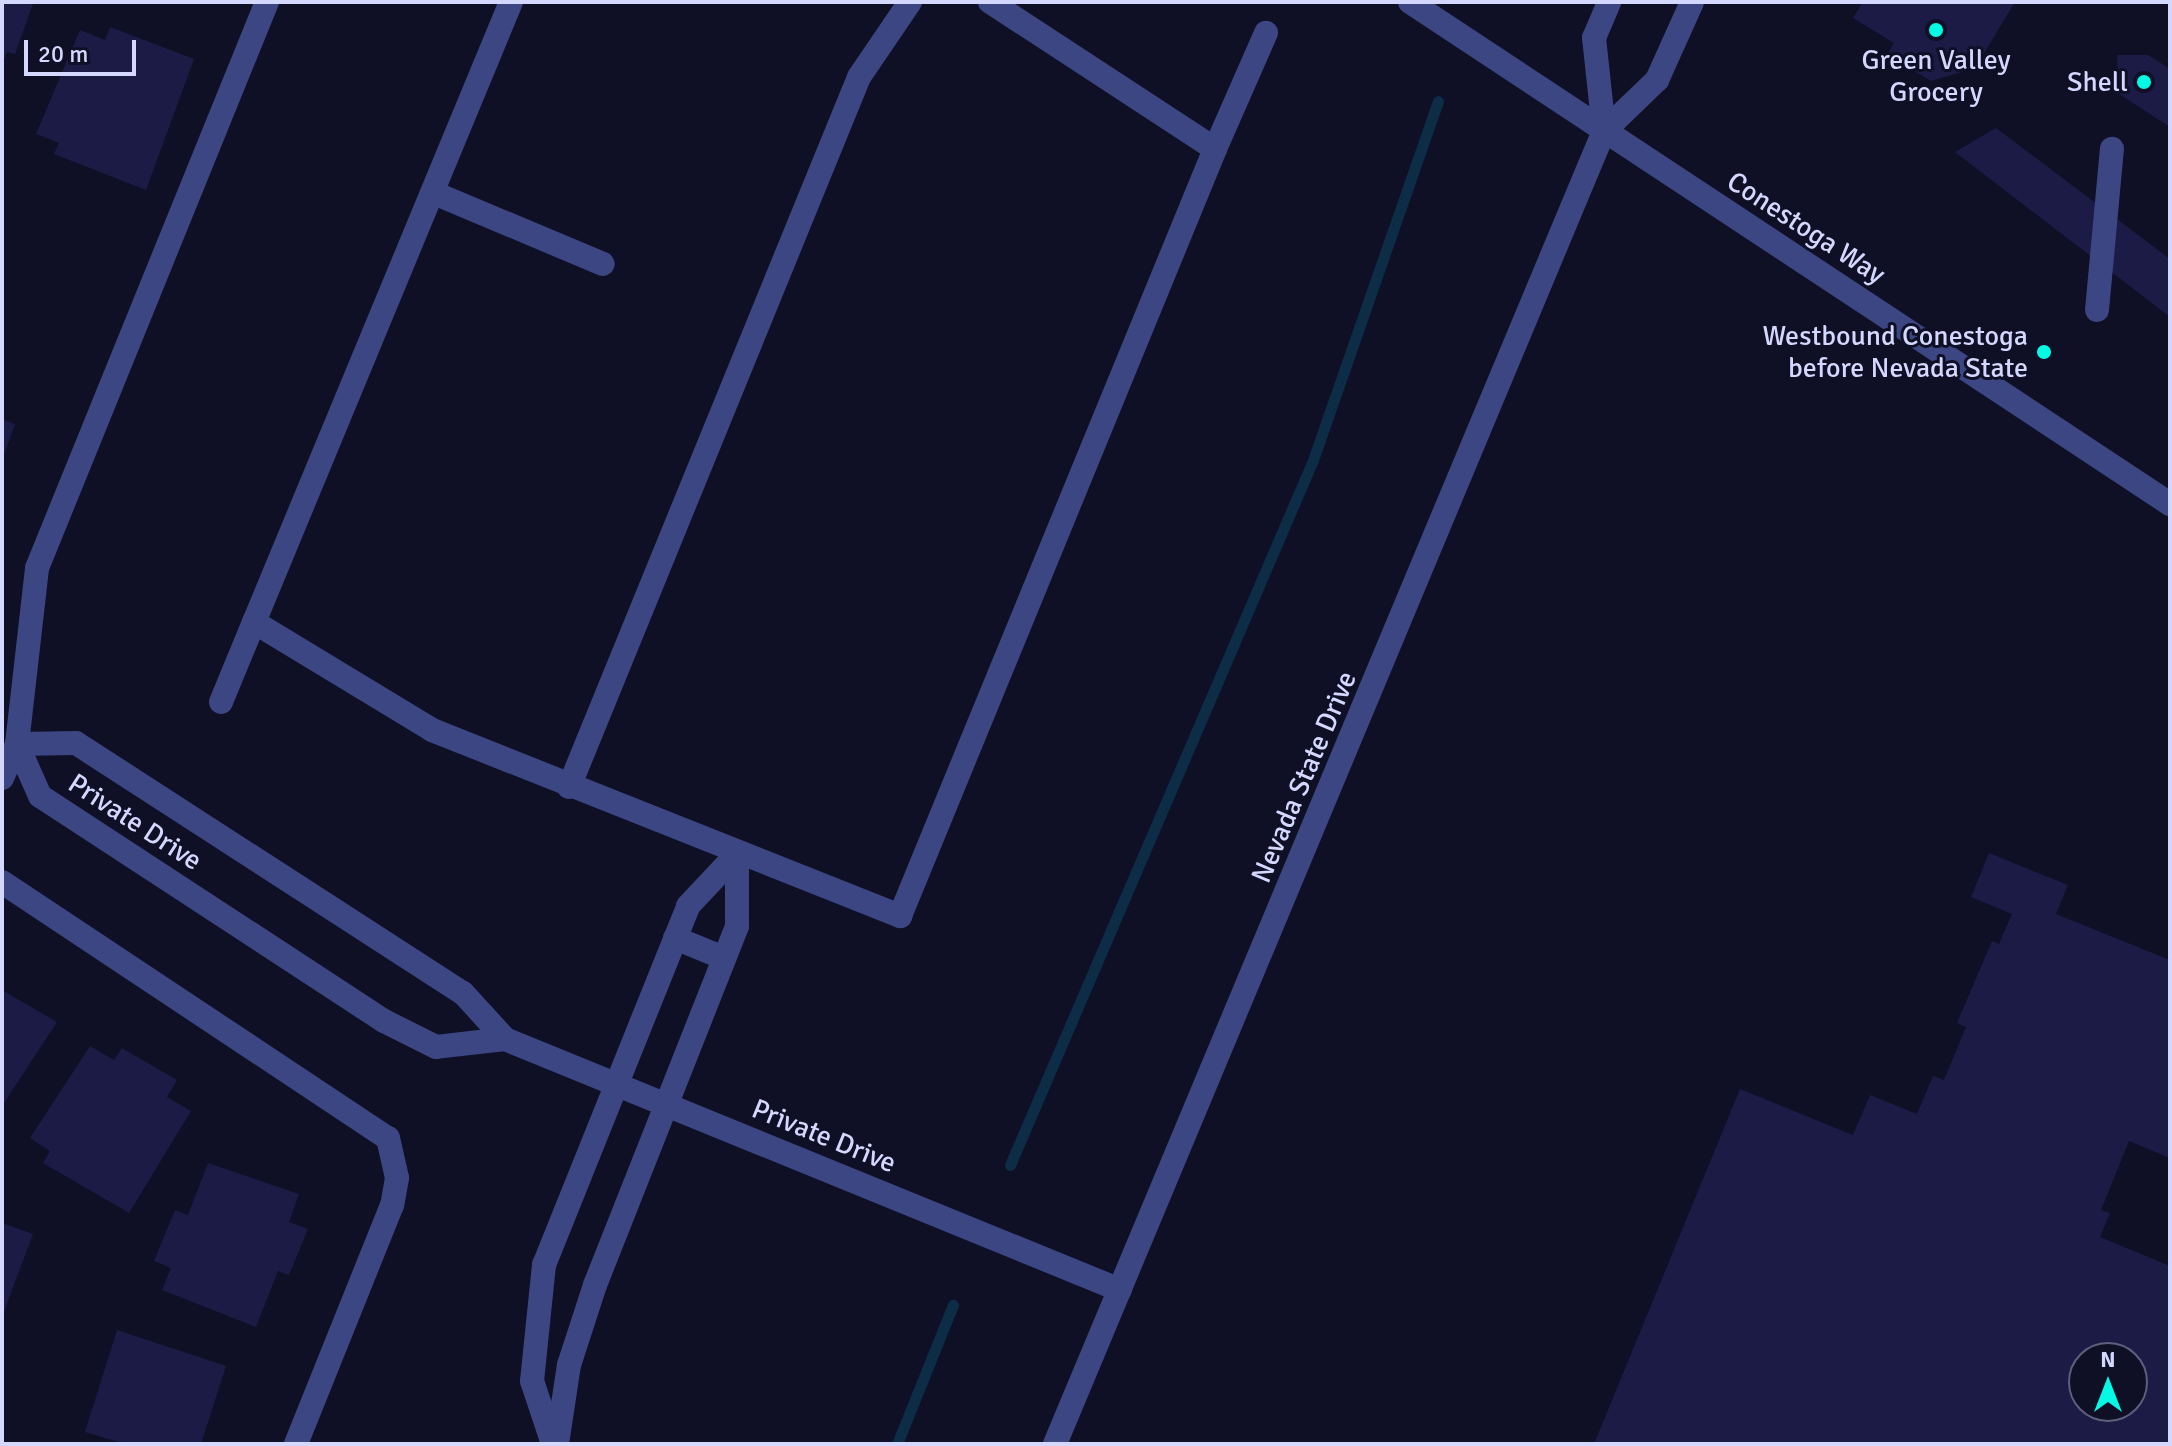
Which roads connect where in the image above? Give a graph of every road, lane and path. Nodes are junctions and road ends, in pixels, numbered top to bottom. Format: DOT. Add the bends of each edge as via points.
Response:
graph roads {
  1 [pos="511,2"];
  2 [pos="910,2"];
  3 [pos="990,2"];
  4 [pos="1410,2"];
  5 [pos="1609,2"];
  6 [pos="1692,2"];
  7 [pos="263,3"];
  8 [pos="1266,33"];
  9 [pos="1604,131"];
  10 [pos="1215,149"];
  11 [pos="2112,149"];
  12 [pos="434,193"];
  13 [pos="603,264"];
  14 [pos="2097,310"];
  15 [pos="2170,504"];
  16 [pos="254,622"];
  17 [pos="221,702"];
  18 [pos="17,744"];
  19 [pos="2,778"];
  20 [pos="569,787"];
  21 [pos="737,854"];
  22 [pos="2,882"];
  23 [pos="675,938"];
  24 [pos="724,958"];
  25 [pos="505,1039"];
  26 [pos="617,1085"];
  27 [pos="666,1105"];
  28 [pos="1120,1290"];
  29 [pos="296,1444"];
  30 [pos="555,1444"];
  31 [pos="1055,1444"];
  1 -- 12 [label="street"];
  2 -- 20 [label="street" via="859,77"];
  3 -- 10 [label="street"];
  4 -- 9 [label="street, Conestoga Way"];
  5 -- 9 [label="street, Nevada State Drive" via="1594,38"];
  6 -- 9 [label="street, Nevada State Drive" via="1657,80"];
  7 -- 18 [label="street" via="37,568"];
  8 -- 10 [label="street"];
  9 -- 15 [label="street, Conestoga Way"];
  9 -- 28 [label="street, Nevada State Drive"];
  10 -- 21 [label="street" via="900,916"];
  11 -- 14 [label="street"];
  12 -- 13 [label="street"];
  12 -- 16 [label="street"];
  16 -- 17 [label="street"];
  16 -- 20 [label="street" via="432,730"];
  18 -- 19 [label="street"];
  18 -- 25 [label="street, Private Drive" via="76,743 463,993"];
  18 -- 25 [label="street, Private Drive" via="40,796 384,1021 436,1047"];
  20 -- 21 [label="street"];
  21 -- 23 [label="street" via="688,906"];
  21 -- 24 [label="street" via="737,926"];
  22 -- 29 [label="street" via="388,1138 397,1178 392,1205"];
  23 -- 24 [label="street"];
  23 -- 26 [label="street"];
  24 -- 27 [label="street"];
  25 -- 26 [label="street, Private Drive"];
  26 -- 27 [label="street, Private Drive"];
  26 -- 30 [label="street" via="544,1265 531,1338 532,1381"];
  27 -- 28 [label="street, Private Drive"];
  27 -- 30 [label="street" via="574,1352"];
  28 -- 31 [label="street, Nevada State Drive"];
}
